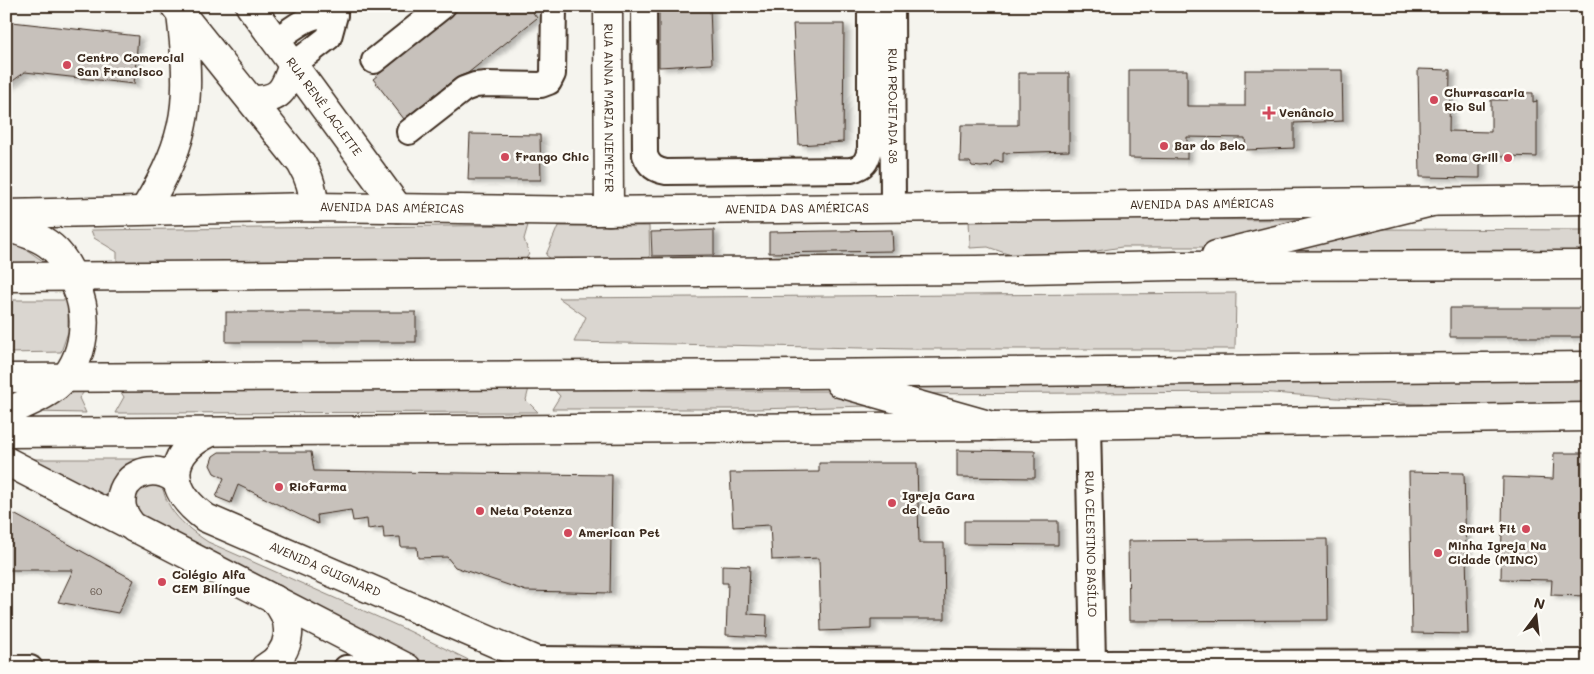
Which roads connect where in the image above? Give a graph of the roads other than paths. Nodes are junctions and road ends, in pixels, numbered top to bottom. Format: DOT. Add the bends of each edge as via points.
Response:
graph roads {
  1 [pos="250,6"];
  2 [pos="554,6"];
  3 [pos="608,6"];
  4 [pos="644,6"];
  5 [pos="870,6"];
  6 [pos="892,6"];
  7 [pos="439,7"];
  8 [pos="178,10"];
  9 [pos="341,11"];
  10 [pos="276,41"];
  11 [pos="374,61"];
  12 [pos="294,66"];
  13 [pos="253,100"];
  14 [pos="409,132"];
  15 [pos="1588,200"];
  16 [pos="1436,201"];
  17 [pos="314,207"];
  18 [pos="893,207"];
  19 [pos="398,208"];
  20 [pos="145,210"];
  21 [pos="609,210"];
  22 [pos="6,214"];
  23 [pos="6,227"];
  24 [pos="1588,265"];
  25 [pos="1174,266"];
  26 [pos="72,276"];
  27 [pos="6,277"];
  28 [pos="1588,366"];
  29 [pos="810,374"];
  30 [pos="6,378"];
  31 [pos="64,378"];
  32 [pos="6,412"];
  33 [pos="1588,417"];
  34 [pos="1088,424"];
  35 [pos="992,426"];
  36 [pos="6,433"];
  37 [pos="209,433"];
  38 [pos="12,467"];
  39 [pos="177,481"];
  40 [pos="134,528"];
  41 [pos="274,599"];
  42 [pos="686,660"];
  43 [pos="1588,662"];
  44 [pos="1093,663"];
  45 [pos="539,664"];
  46 [pos="406,667"];
  47 [pos="6,668"];
  48 [pos="30,668"];
  49 [pos="265,668"];
  50 [pos="346,668"];
  51 [pos="663,668"];
  1 -- 10 [label="main road, RUA RENÊ LACLETTE"];
  2 -- 14 [label="street" via="553,74 549,82 542,85 474,85 464,89"];
  3 -- 21 [label="main road, RUA ANNA MARIA NIEMEYER"];
  4 -- 5 [label="street" via="645,155 648,164 657,170 676,172 851,170 862,167 868,160 870,149"];
  6 -- 18 [label="street, RUA PROJETADA 38"];
  7 -- 11 [label="street"];
  8 -- 13 [label="main road"];
  8 -- 20 [label="main road" via="186,56 187,107 183,128 162,182"];
  9 -- 10 [label="street" via="312,16"];
  9 -- 12 [label="street" via="328,37"];
  10 -- 12 [label="main road, RUA RENÊ LACLETTE"];
  12 -- 13 [label="main road" via="278,96"];
  12 -- 19 [label="main road, RUA RENÊ LACLETTE"];
  13 -- 17 [label="main road" via="309,175"];
  15 -- 16 [label="main road, AVENIDA DAS AMÉRICAS"];
  16 -- 18 [label="main road, AVENIDA DAS AMÉRICAS"];
  16 -- 25 [label="main road"];
  17 -- 19 [label="main road, AVENIDA DAS AMÉRICAS"];
  17 -- 20 [label="main road, AVENIDA DAS AMÉRICAS"];
  18 -- 21 [label="main road, AVENIDA DAS AMÉRICAS"];
  19 -- 21 [label="main road, AVENIDA DAS AMÉRICAS"];
  20 -- 22 [label="main road, AVENIDA DAS AMÉRICAS"];
  23 -- 26 [label="main road" via="30,234 52,247"];
  24 -- 25 [label="main road"];
  25 -- 26 [label="main road"];
  26 -- 27 [label="main road"];
  26 -- 31 [label="main road" via="81,300 84,334 80,349"];
  28 -- 29 [label="main road"];
  29 -- 31 [label="main road"];
  29 -- 35 [label="main road"];
  30 -- 31 [label="main road"];
  31 -- 32 [label="main road" via="52,390"];
  33 -- 34 [label="main road"];
  34 -- 35 [label="main road"];
  34 -- 44 [label="street, RUA CELESTINO BASÍLIO"];
  35 -- 37 [label="main road"];
  36 -- 37 [label="main road"];
  37 -- 39 [label="main road" via="184,450 178,463"];
  38 -- 40 [label="main road"];
  39 -- 40 [label="main road" via="159,470 146,470 127,483 122,508"];
  39 -- 45 [label="main road, AVENIDA GUIGNARD" via="183,497 206,518"];
  40 -- 41 [label="main road"];
  41 -- 46 [label="main road"];
  41 -- 49 [label="main road" via="282,608 289,631 288,643 282,654"];
  42 -- 44 [label="street"];
  42 -- 45 [label="street"];
  42 -- 51 [label="street"];
  43 -- 44 [label="street"];
  46 -- 50 [label="street"];
  47 -- 48 [label="street"];
}
